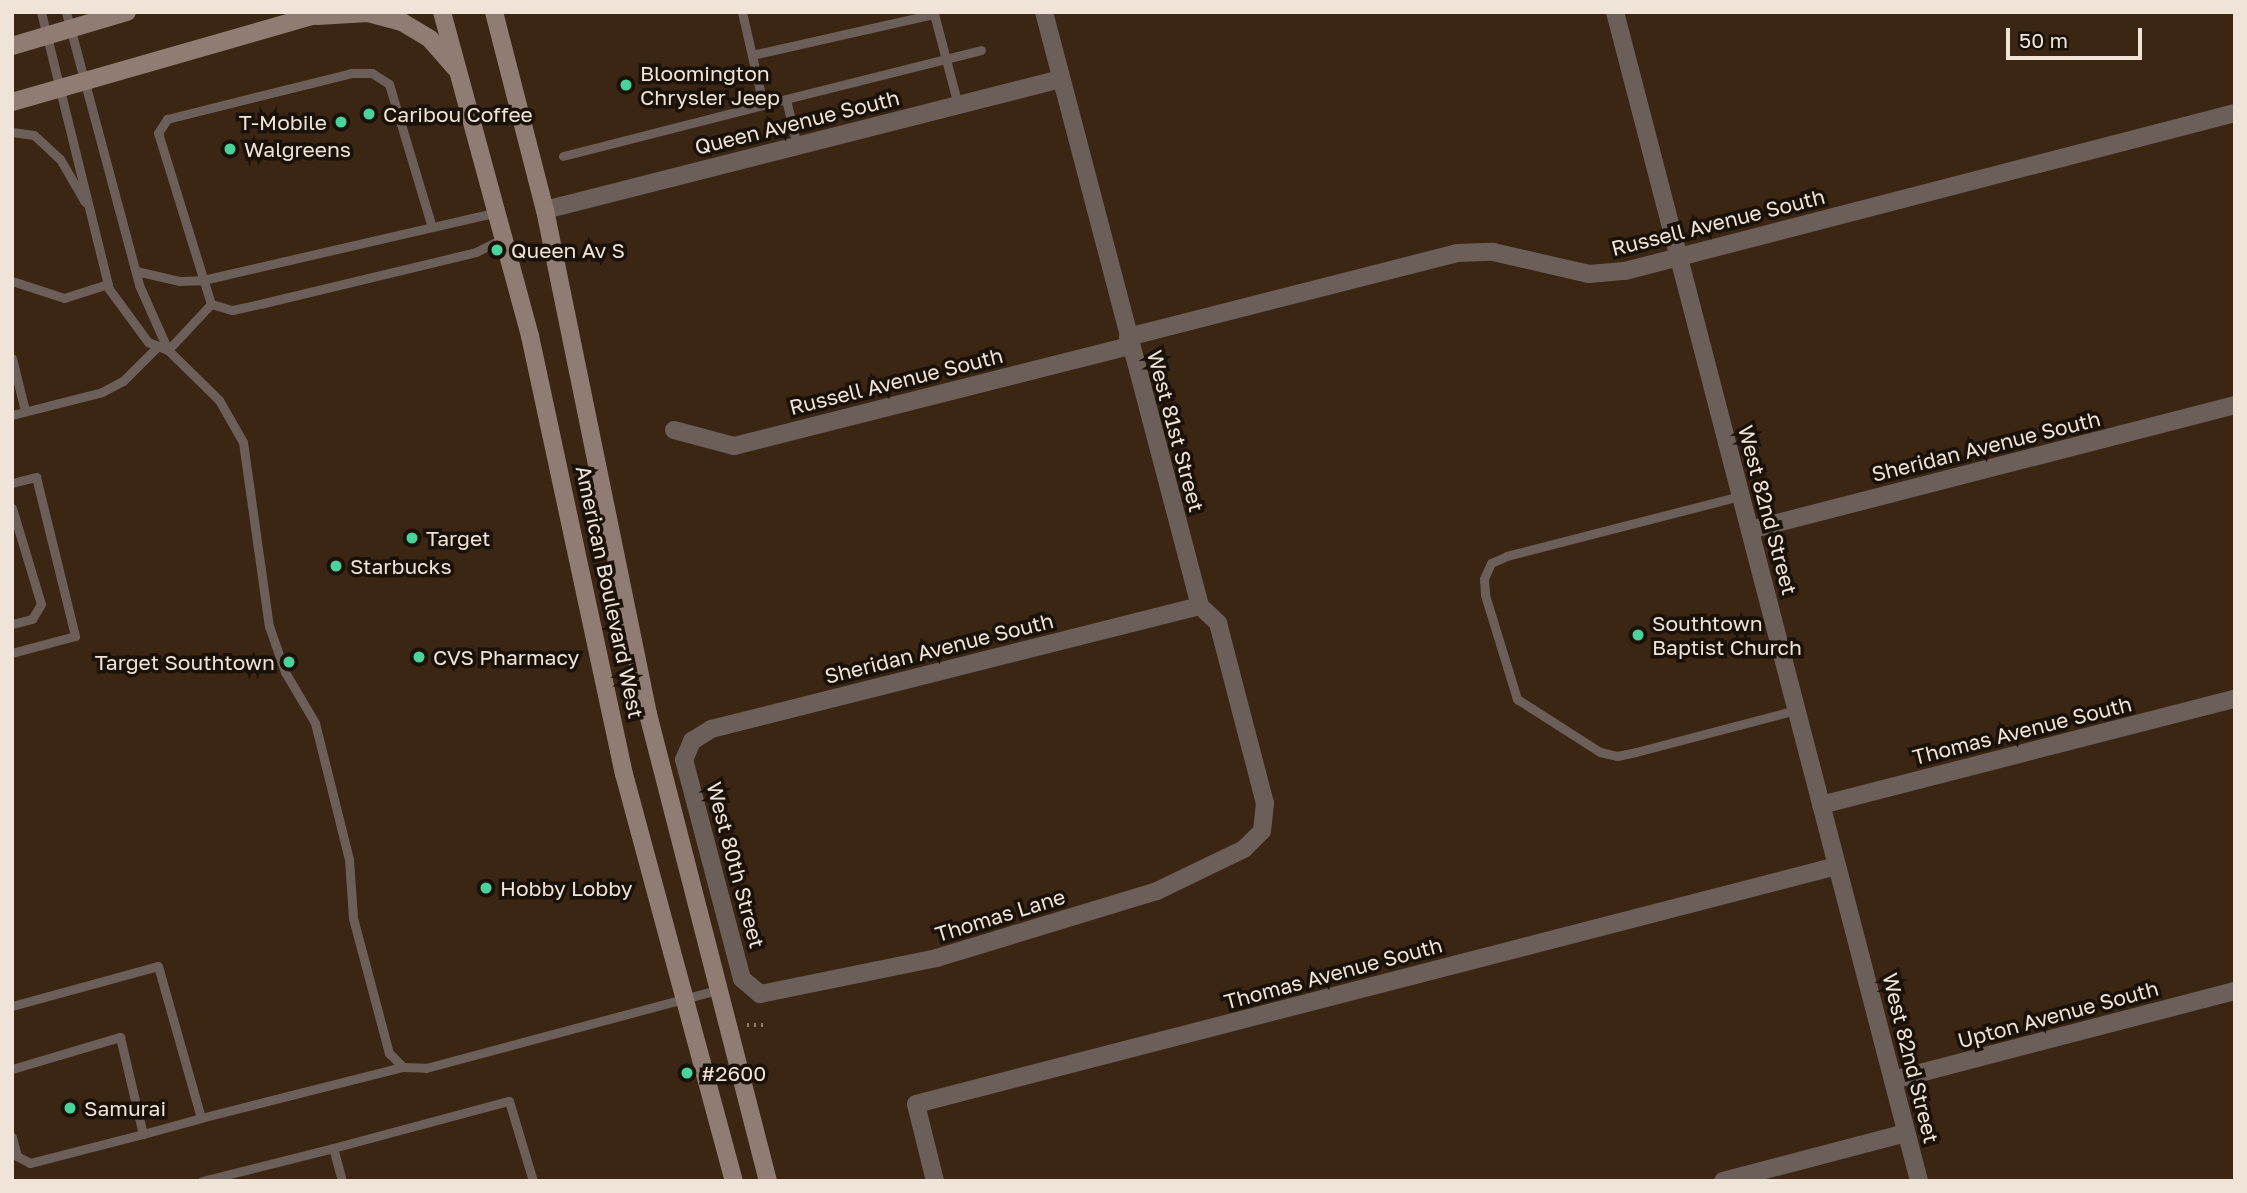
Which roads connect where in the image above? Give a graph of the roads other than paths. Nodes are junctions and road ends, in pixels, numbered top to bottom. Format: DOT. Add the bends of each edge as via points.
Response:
graph roads {
  1 [pos="41,12"];
  2 [pos="127,12"];
  3 [pos="442,12"];
  4 [pos="494,12"];
  5 [pos="742,12"];
  6 [pos="1044,12"];
  7 [pos="1615,12"];
  8 [pos="320,14"];
  9 [pos="68,20"];
  10 [pos="47,34"];
  11 [pos="12,46"];
  12 [pos="981,50"];
  13 [pos="752,55"];
  14 [pos="947,58"];
  15 [pos="458,71"];
  16 [pos="1061,79"];
  17 [pos="85,81"];
  18 [pos="60,87"];
  19 [pos="786,99"];
  20 [pos="12,102"];
  21 [pos="763,104"];
  22 [pos="958,105"];
  23 [pos="2235,113"];
  24 [pos="12,132"];
  25 [pos="797,146"];
  26 [pos="563,156"];
  27 [pos="90,209"];
  28 [pos="545,210"];
  29 [pos="497,212"];
  30 [pos="432,227"];
  31 [pos="503,237"];
  32 [pos="1679,257"];
  33 [pos="136,271"];
  34 [pos="203,280"];
  35 [pos="12,281"];
  36 [pos="108,284"];
  37 [pos="211,304"];
  38 [pos="1129,342"];
  39 [pos="158,346"];
  40 [pos="168,350"];
  41 [pos="12,358"];
  42 [pos="2235,405"];
  43 [pos="24,411"];
  44 [pos="12,415"];
  45 [pos="674,430"];
  46 [pos="12,483"];
  47 [pos="1740,496"];
  48 [pos="12,508"];
  49 [pos="1749,530"];
  50 [pos="1200,606"];
  51 [pos="12,624"];
  52 [pos="12,653"];
  53 [pos="2235,699"];
  54 [pos="1796,710"];
  55 [pos="692,741"];
  56 [pos="1821,805"];
  57 [pos="1244,849"];
  58 [pos="1837,866"];
  59 [pos="718,990"];
  60 [pos="2235,991"];
  61 [pos="760,994"];
  62 [pos="685,999"];
  63 [pos="12,1006"];
  64 [pos="402,1067"];
  65 [pos="12,1069"];
  66 [pos="1893,1080"];
  67 [pos="201,1118"];
  68 [pos="1906,1133"];
  69 [pos="143,1134"];
  70 [pos="12,1138"];
  71 [pos="333,1148"];
  72 [pos="202,1181"];
  73 [pos="342,1181"];
  74 [pos="533,1181"];
  75 [pos="734,1181"];
  76 [pos="768,1181"];
  77 [pos="935,1181"];
  78 [pos="1723,1181"];
  79 [pos="1919,1181"];
  1 -- 10 [label="lane"];
  2 -- 9 [label="main road"];
  3 -- 15 [label="main road, American Boulevard West"];
  4 -- 28 [label="main road, American Boulevard West"];
  5 -- 13 [label="lane"];
  6 -- 16 [label="street, West 81st Street"];
  7 -- 32 [label="street, West 82nd Street"];
  8 -- 15 [label="main road" via="368,13 402,22 430,39"];
  8 -- 17 [label="main road"];
  9 -- 10 [label="main road"];
  9 -- 17 [label="lane"];
  10 -- 11 [label="main road"];
  10 -- 18 [label="lane"];
  12 -- 14 [label="lane"];
  13 -- 14 [label="lane" via="927,13 938,20"];
  13 -- 21 [label="lane"];
  14 -- 19 [label="lane"];
  14 -- 22 [label="lane"];
  15 -- 29 [label="main road, American Boulevard West"];
  16 -- 22 [label="street, Queen Avenue South"];
  16 -- 38 [label="street, West 81st Street"];
  17 -- 18 [label="main road"];
  17 -- 33 [label="lane"];
  18 -- 20 [label="main road"];
  18 -- 27 [label="lane"];
  19 -- 21 [label="lane"];
  19 -- 25 [label="lane"];
  21 -- 26 [label="lane"];
  22 -- 25 [label="street, Queen Avenue South"];
  23 -- 32 [label="street, Russell Avenue South"];
  24 -- 27 [label="lane" via="34,135 60,159"];
  25 -- 28 [label="street, Queen Avenue South"];
  27 -- 36 [label="lane"];
  28 -- 59 [label="main road, American Boulevard West" via="648,714"];
  29 -- 30 [label="lane"];
  29 -- 31 [label="main road, American Boulevard West"];
  30 -- 34 [label="lane"];
  30 -- 34 [label="lane" via="389,84 372,74 351,73 160,124 158,133"];
  31 -- 37 [label="lane" via="476,252 260,304 232,310"];
  31 -- 62 [label="main road, American Boulevard West" via="563,475 624,774"];
  32 -- 38 [label="street, Russell Avenue South" via="1625,271 1589,274 1493,252 1457,253"];
  32 -- 47 [label="street, West 82nd Street"];
  33 -- 34 [label="lane" via="179,281"];
  33 -- 40 [label="lane"];
  34 -- 37 [label="lane"];
  35 -- 36 [label="lane" via="64,298"];
  36 -- 39 [label="lane" via="123,314 148,342"];
  37 -- 40 [label="lane"];
  38 -- 45 [label="street, Russell Avenue South" via="734,446"];
  38 -- 50 [label="street, West 81st Street"];
  39 -- 40 [label="lane"];
  39 -- 43 [label="lane" via="113,387"];
  40 -- 64 [label="lane" via="219,400 243,442 269,626 285,672 315,723 349,859 353,918 389,1052"];
  41 -- 43 [label="lane"];
  42 -- 49 [label="street, Sheridan Avenue South"];
  43 -- 44 [label="lane"];
  46 -- 52 [label="lane" via="36,477 75,636"];
  47 -- 49 [label="street, West 82nd Street"];
  47 -- 54 [label="lane" via="1507,556 1491,563 1484,579 1485,595 1509,685 1517,699 1601,752 1617,756 1636,752"];
  48 -- 51 [label="lane" via="41,604 32,619"];
  49 -- 54 [label="street, West 82nd Street"];
  50 -- 55 [label="street, Sheridan Avenue South" via="711,729"];
  50 -- 57 [label="street, West 81st Street" via="1218,624 1265,803 1262,831"];
  53 -- 56 [label="street, Thomas Avenue South"];
  54 -- 56 [label="street, West 82nd Street"];
  55 -- 61 [label="street, West 80th Street" via="684,760 738,966 742,979"];
  56 -- 58 [label="street, West 82nd Street"];
  57 -- 61 [label="street, Thomas Lane" via="1157,891 937,958"];
  58 -- 66 [label="street, West 82nd Street"];
  58 -- 77 [label="street, Thomas Avenue South" via="916,1104"];
  59 -- 62 [label="lane"];
  59 -- 76 [label="main road, American Boulevard West"];
  60 -- 66 [label="street, Upton Avenue South"];
  62 -- 64 [label="lane" via="426,1068"];
  62 -- 75 [label="main road, American Boulevard West"];
  63 -- 67 [label="lane" via="158,965"];
  64 -- 67 [label="lane"];
  65 -- 69 [label="lane" via="120,1037"];
  66 -- 68 [label="street, West 82nd Street"];
  67 -- 69 [label="lane"];
  68 -- 78 [label="street"];
  68 -- 79 [label="street, West 82nd Street"];
  69 -- 70 [label="lane" via="30,1163 18,1156"];
  71 -- 72 [label="lane"];
  71 -- 73 [label="lane"];
  71 -- 74 [label="lane" via="509,1101"];
}
